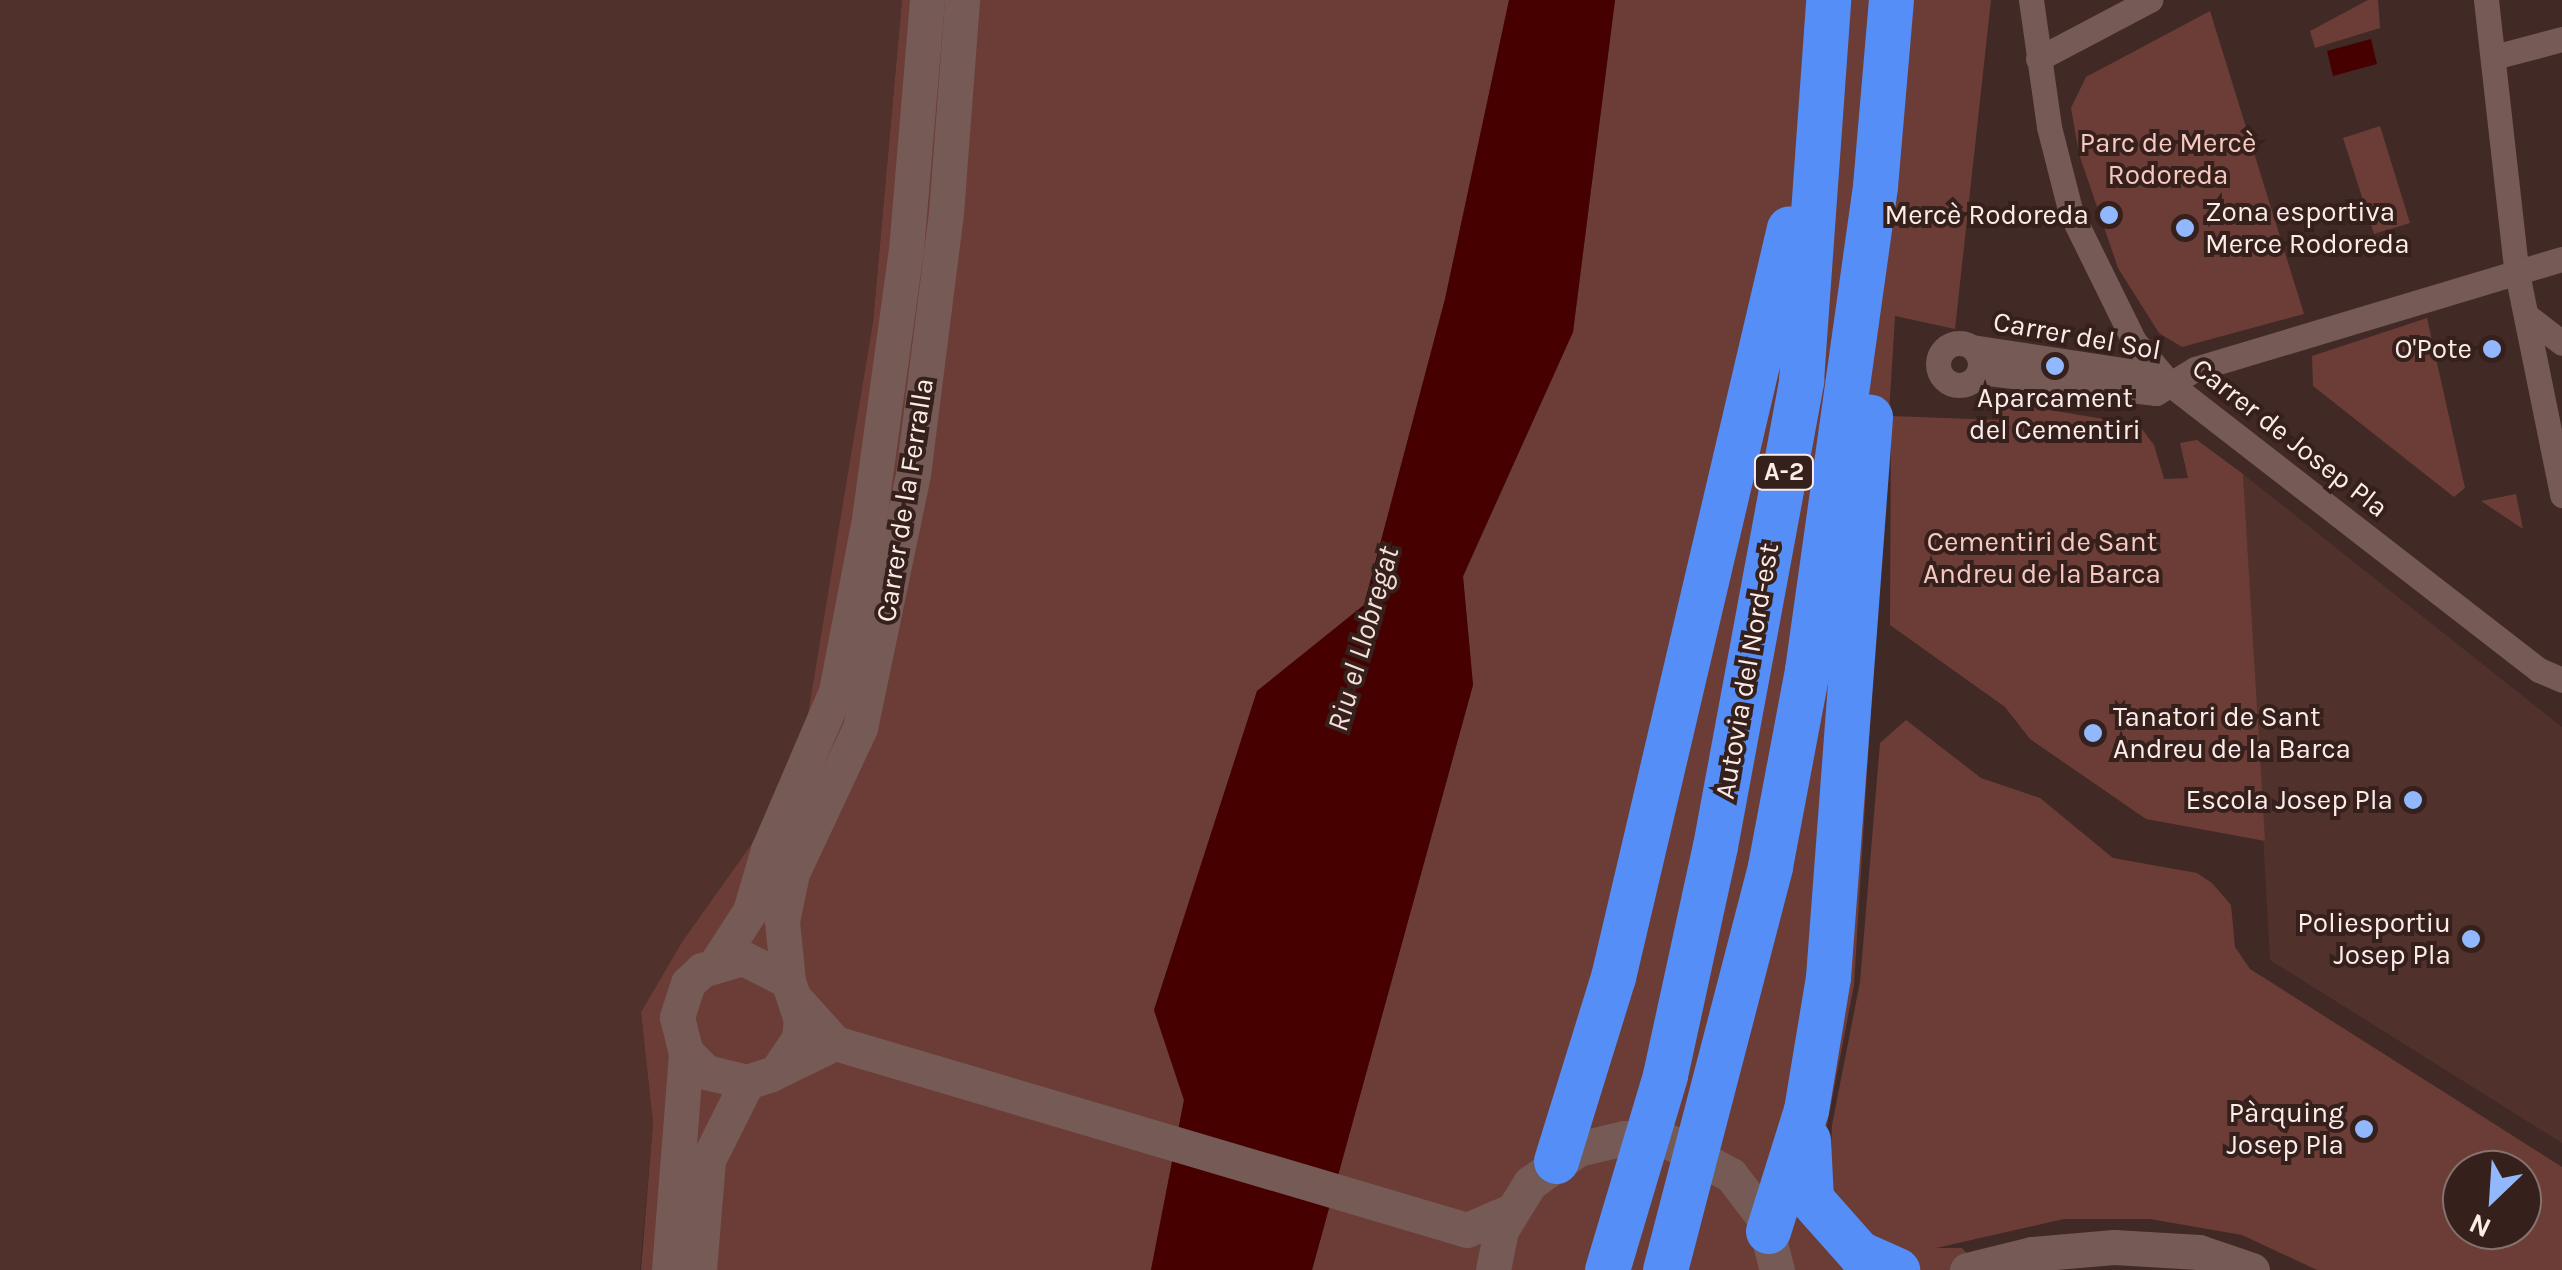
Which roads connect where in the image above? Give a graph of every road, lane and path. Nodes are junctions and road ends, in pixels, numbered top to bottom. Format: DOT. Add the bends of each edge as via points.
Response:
graph roads {
  1 [pos="927,0"];
  2 [pos="962,0"];
  3 [pos="1828,0"];
  4 [pos="1891,0"];
  5 [pos="2031,0"];
  6 [pos="2150,0"];
  7 [pos="2486,0"];
  8 [pos="2562,39"];
  9 [pos="2494,57"];
  10 [pos="2038,59"];
  11 [pos="1820,94"];
  12 [pos="1875,186"];
  13 [pos="2562,259"];
  14 [pos="2516,268"];
  15 [pos="2527,316"];
  16 [pos="2562,343"];
  17 [pos="1975,360"];
  18 [pos="2170,384"];
  19 [pos="2562,495"];
  20 [pos="2562,680"];
  21 [pos="718,962"];
  22 [pos="793,992"];
  23 [pos="835,1043"];
  24 [pos="686,1052"];
  25 [pos="763,1075"];
  26 [pos="1806,1110"];
  27 [pos="1556,1160"];
  28 [pos="1509,1212"];
  29 [pos="1467,1230"];
  30 [pos="1764,1231"];
  31 [pos="668,1270"];
  32 [pos="699,1270"];
  33 [pos="1492,1270"];
  34 [pos="1607,1270"];
  35 [pos="1665,1270"];
  36 [pos="1897,1270"];
  37 [pos="1967,1270"];
  38 [pos="2252,1270"];
  1 -- 21 [label="street, Carrer de la Ferralla" via="906,250 870,519 836,691 768,850 750,911"];
  2 -- 22 [label="street, Carrer de la Ferralla" via="946,214 913,474 860,728 792,873 782,921"];
  3 -- 11 [label="highway, Autovia del Nord-est / A-2"];
  4 -- 12 [label="highway, Autovia del Nord-est / A-2"];
  5 -- 10 [label="street, Carrer de Josep Pla"];
  6 -- 10 [label="street"];
  7 -- 9 [label="street"];
  8 -- 9 [label="street"];
  9 -- 14 [label="street"];
  10 -- 18 [label="street, Carrer de Josep Pla" via="2071,214 2119,320"];
  11 -- 27 [label="highway" via="1664,771 1613,976"];
  11 -- 34 [label="highway, Autovia del Nord-est / A-2" via="1797,400 1715,846 1665,1075"];
  12 -- 26 [label="highway" via="1871,405 1828,977"];
  12 -- 35 [label="highway, Autovia del Nord-est / A-2" via="1806,670 1770,866"];
  13 -- 14 [label="street, Carrer del Sol"];
  14 -- 15 [label="street"];
  14 -- 18 [label="street, Carrer del Sol" via="2196,369"];
  15 -- 16 [label="street"];
  15 -- 19 [label="street"];
  17 -- 18 [label="street, Carrer del Sol" via="2148,374"];
  18 -- 20 [label="street, Carrer de Josep Pla" via="2539,670"];
  21 -- 22 [label="street" via="756,960"];
  21 -- 24 [label="street" via="688,983 680,999 676,1017"];
  22 -- 23 [label="street"];
  22 -- 25 [label="street" via="799,1038"];
  23 -- 25 [label="street"];
  23 -- 29 [label="street"];
  24 -- 25 [label="street" via="706,1072"];
  24 -- 31 [label="street"];
  25 -- 32 [label="street" via="708,1160"];
  26 -- 30 [label="highway"];
  26 -- 36 [label="highway" via="1810,1199 1859,1253"];
  27 -- 28 [label="street"];
  27 -- 30 [label="street" via="1601,1142 1670,1142 1713,1161"];
  28 -- 29 [label="street"];
  28 -- 33 [label="street"];
  29 -- 33 [label="street"];
  37 -- 38 [label="street" via="2032,1254 2114,1246 2199,1252"];
}
